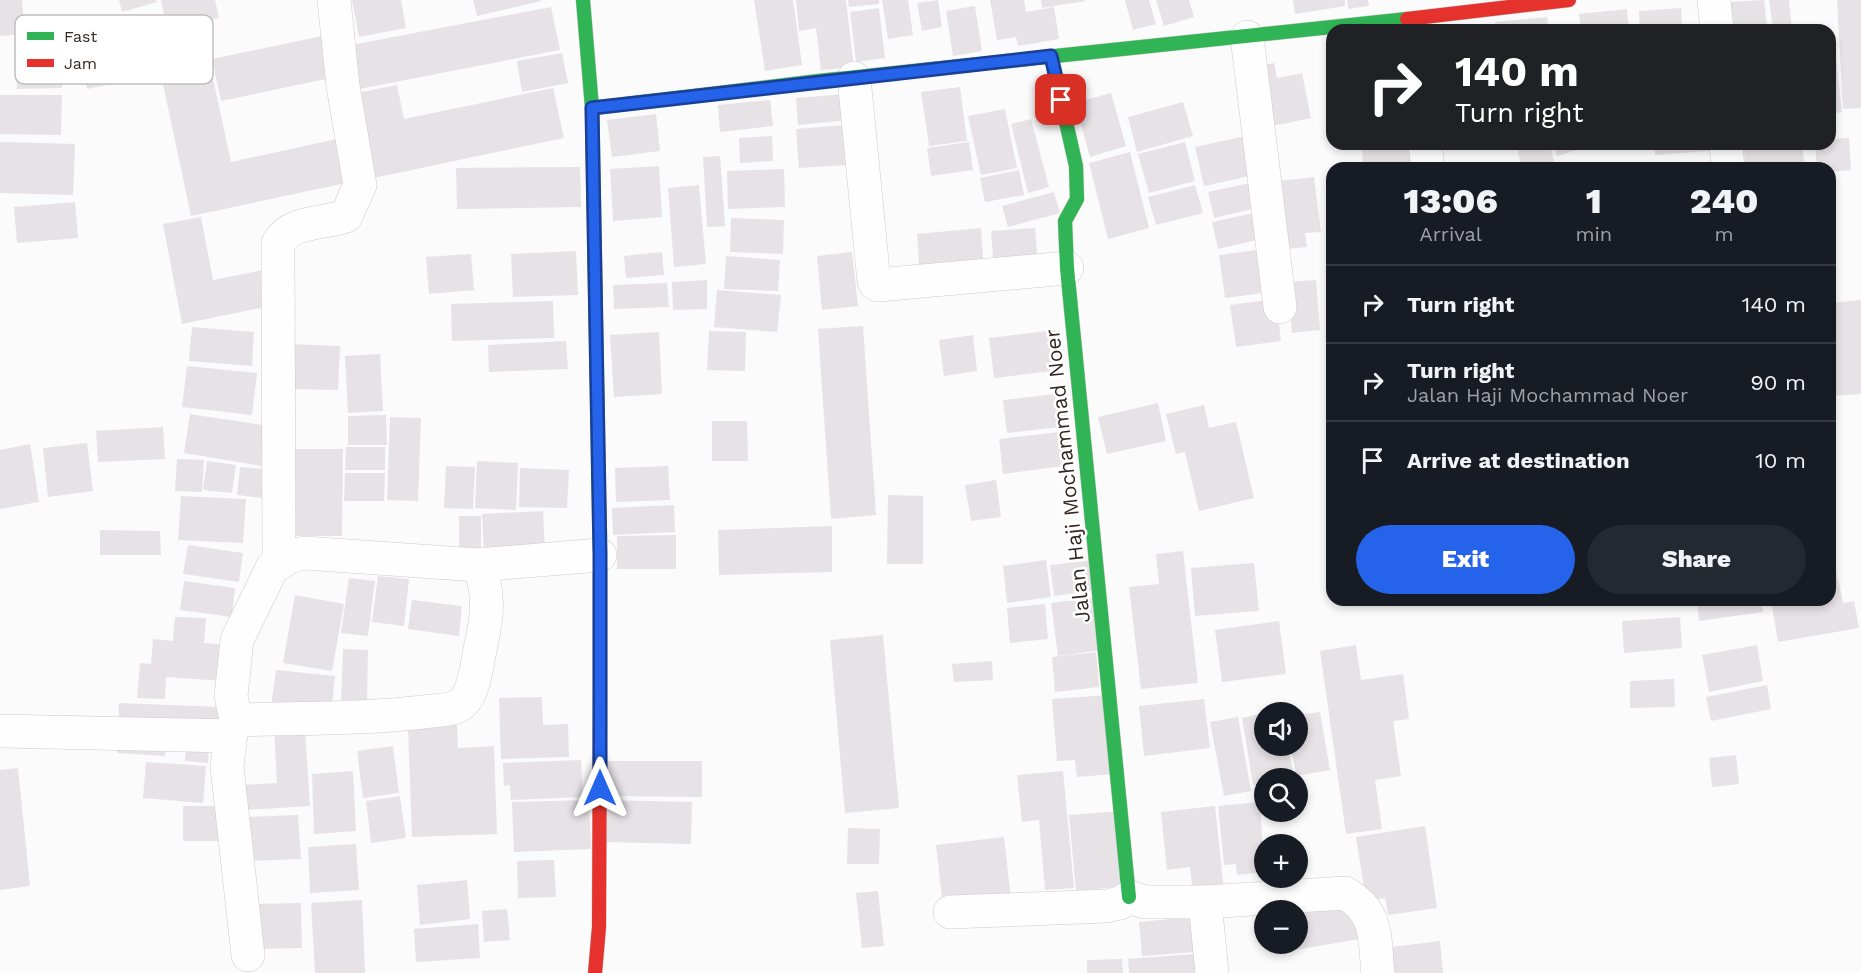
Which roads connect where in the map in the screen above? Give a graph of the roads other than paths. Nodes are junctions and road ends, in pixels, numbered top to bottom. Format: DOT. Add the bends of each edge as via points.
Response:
graph roads {
  1 [pos="334,0"];
  2 [pos="583,0"];
  3 [pos="1569,0"];
  4 [pos="1714,0"];
  5 [pos="1417,24"];
  6 [pos="1716,24"];
  7 [pos="1326,31"];
  8 [pos="1246,37"];
  9 [pos="1051,56"];
  10 [pos="854,78"];
  11 [pos="592,108"];
  12 [pos="1067,268"];
  13 [pos="1280,307"];
  14 [pos="600,555"];
  15 [pos="279,562"];
  16 [pos="477,565"];
  17 [pos="233,728"];
  18 [pos="0,731"];
  19 [pos="1129,897"];
  20 [pos="1205,902"];
  21 [pos="950,912"];
  22 [pos="248,955"];
  23 [pos="595,973"];
  24 [pos="1212,973"];
  25 [pos="1378,973"];
  1 -- 15 [label="street" via="343,86 360,185 346,216 303,225 284,233 278,243"];
  2 -- 11 [label="street"];
  3 -- 5 [label="street"];
  4 -- 6 [label="street"];
  7 -- 8 [label="street"];
  8 -- 9 [label="street"];
  8 -- 13 [label="street"];
  9 -- 10 [label="street"];
  9 -- 12 [label="street, Jalan Haji Mochammad Noer" via="1076,166 1077,199 1065,221"];
  10 -- 11 [label="street"];
  10 -- 12 [label="street" via="874,282 878,285"];
  11 -- 14 [label="street"];
  12 -- 19 [label="street, Jalan Haji Mochammad Noer"];
  14 -- 16 [label="street"];
  14 -- 23 [label="street" via="599,927"];
  15 -- 16 [label="street" via="305,553"];
  15 -- 17 [label="street" via="265,579 237,640 231,696"];
  16 -- 17 [label="street" via="487,593 484,633 470,692 461,705 392,716"];
  17 -- 18 [label="street"];
  17 -- 22 [label="street" via="227,767"];
  19 -- 20 [label="street" via="1145,902"];
  19 -- 21 [label="street" via="1107,906"];
  20 -- 24 [label="street"];
  20 -- 25 [label="street" via="1345,893 1369,913"];
}
